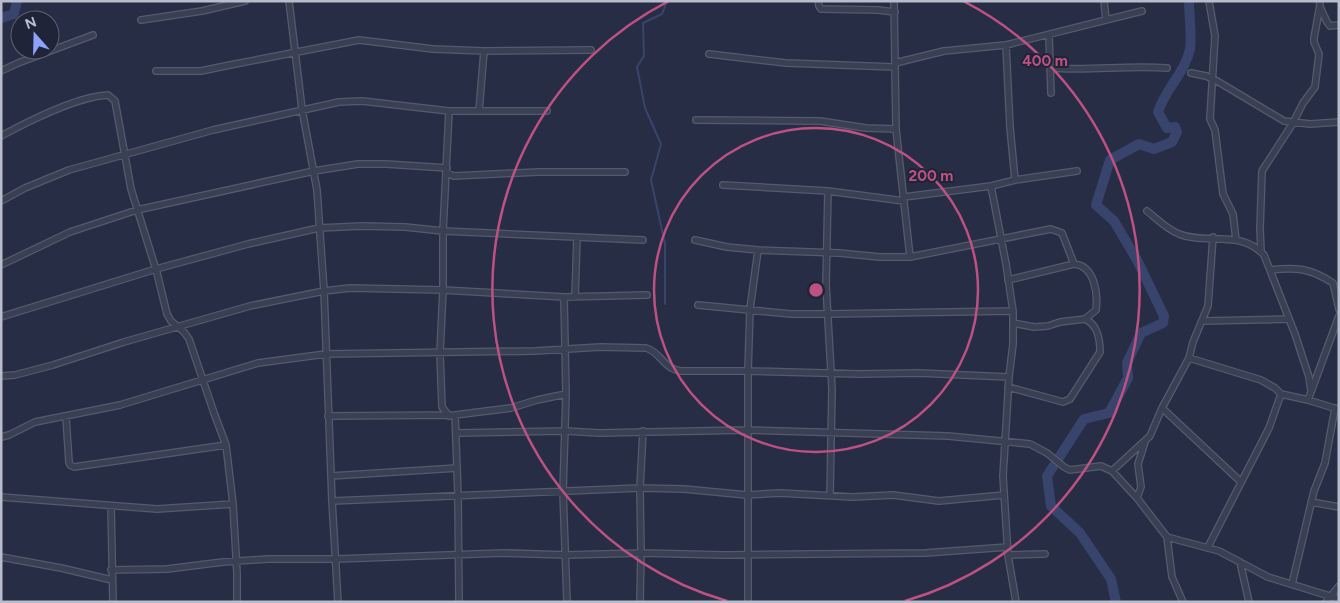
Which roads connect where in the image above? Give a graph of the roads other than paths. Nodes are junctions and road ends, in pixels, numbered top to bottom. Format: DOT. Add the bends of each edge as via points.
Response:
graph roads {
  1 [pos="245,1"];
  2 [pos="289,1"];
  3 [pos="818,1"];
  4 [pos="894,1"];
  5 [pos="1104,1"];
  6 [pos="1210,1"];
  7 [pos="1319,3"];
  8 [pos="1142,10"];
  9 [pos="895,12"];
  10 [pos="141,20"];
  11 [pos="1106,20"];
  12 [pos="1339,25"];
  13 [pos="93,35"];
  14 [pos="1049,35"];
  15 [pos="1006,45"];
  16 [pos="591,50"];
  17 [pos="484,51"];
  18 [pos="295,53"];
  19 [pos="709,54"];
  20 [pos="895,65"];
  21 [pos="1051,68"];
  22 [pos="1167,68"];
  23 [pos="1,71"];
  24 [pos="156,71"];
  25 [pos="1191,73"];
  26 [pos="1211,78"];
  27 [pos="1051,93"];
  28 [pos="302,109"];
  29 [pos="450,111"];
  30 [pos="479,111"];
  31 [pos="547,111"];
  32 [pos="696,120"];
  33 [pos="1339,122"];
  34 [pos="1294,123"];
  35 [pos="896,129"];
  36 [pos="1,136"];
  37 [pos="125,155"];
  38 [pos="314,170"];
  39 [pos="447,170"];
  40 [pos="1077,171"];
  41 [pos="625,172"];
  42 [pos="454,176"];
  43 [pos="1015,180"];
  44 [pos="446,181"];
  45 [pos="723,185"];
  46 [pos="991,186"];
  47 [pos="828,191"];
  48 [pos="904,199"];
  49 [pos="1,201"];
  50 [pos="137,210"];
  51 [pos="1147,211"];
  52 [pos="319,228"];
  53 [pos="443,231"];
  54 [pos="577,237"];
  55 [pos="1213,238"];
  56 [pos="1000,239"];
  57 [pos="643,240"];
  58 [pos="695,240"];
  59 [pos="1236,240"];
  60 [pos="758,250"];
  61 [pos="1261,252"];
  62 [pos="826,253"];
  63 [pos="910,256"];
  64 [pos="1074,264"];
  65 [pos="1,265"];
  66 [pos="156,269"];
  67 [pos="1270,270"];
  68 [pos="1008,280"];
  69 [pos="443,290"];
  70 [pos="324,291"];
  71 [pos="647,295"];
  72 [pos="564,297"];
  73 [pos="575,297"];
  74 [pos="698,305"];
  75 [pos="1339,309"];
  76 [pos="750,310"];
  77 [pos="1013,311"];
  78 [pos="828,314"];
  79 [pos="1,317"];
  80 [pos="1338,317"];
  81 [pos="1085,319"];
  82 [pos="1289,319"];
  83 [pos="1202,320"];
  84 [pos="1014,323"];
  85 [pos="178,326"];
  86 [pos="565,349"];
  87 [pos="440,353"];
  88 [pos="326,354"];
  89 [pos="1188,358"];
  90 [pos="748,371"];
  91 [pos="831,374"];
  92 [pos="1,376"];
  93 [pos="1009,376"];
  94 [pos="202,379"];
  95 [pos="1008,387"];
  96 [pos="1311,391"];
  97 [pos="566,394"];
  98 [pos="1281,394"];
  99 [pos="1308,400"];
  100 [pos="442,406"];
  101 [pos="1162,408"];
  102 [pos="1337,409"];
  103 [pos="66,416"];
  104 [pos="328,416"];
  105 [pos="434,416"];
  106 [pos="452,416"];
  107 [pos="749,430"];
  108 [pos="566,431"];
  109 [pos="643,431"];
  110 [pos="456,433"];
  111 [pos="831,433"];
  112 [pos="1,437"];
  113 [pos="1005,442"];
  114 [pos="1145,442"];
  115 [pos="226,445"];
  116 [pos="457,468"];
  117 [pos="1112,471"];
  118 [pos="331,476"];
  119 [pos="1241,482"];
  120 [pos="640,488"];
  121 [pos="563,492"];
  122 [pos="747,495"];
  123 [pos="830,495"];
  124 [pos="1004,495"];
  125 [pos="458,496"];
  126 [pos="1,497"];
  127 [pos="1137,498"];
  128 [pos="332,501"];
  129 [pos="1311,502"];
  130 [pos="232,504"];
  131 [pos="111,506"];
  132 [pos="1339,507"];
  133 [pos="1166,537"];
  134 [pos="1208,547"];
  135 [pos="1008,548"];
  136 [pos="641,553"];
  137 [pos="748,554"];
  138 [pos="1045,554"];
  139 [pos="460,555"];
  140 [pos="566,555"];
  141 [pos="1008,555"];
  142 [pos="1,558"];
  143 [pos="336,559"];
  144 [pos="236,561"];
  145 [pos="1240,562"];
  146 [pos="112,570"];
  147 [pos="112,580"];
  148 [pos="1292,584"];
  149 [pos="1339,586"];
  150 [pos="1327,599"];
  151 [pos="1339,599"];
  152 [pos="113,602"];
  153 [pos="237,602"];
  154 [pos="338,602"];
  155 [pos="459,602"];
  156 [pos="567,602"];
  157 [pos="640,602"];
  158 [pos="748,602"];
  159 [pos="1016,602"];
  160 [pos="1183,602"];
  161 [pos="1249,602"];
  1 -- 10 [label="street"];
  2 -- 18 [label="street"];
  3 -- 9 [label="street" via="821,9"];
  4 -- 9 [label="street"];
  5 -- 11 [label="street"];
  6 -- 26 [label="street" via="1215,36"];
  7 -- 12 [label="street" via="1330,26"];
  7 -- 34 [label="street" via="1314,38 1319,54 1315,87"];
  8 -- 11 [label="street"];
  9 -- 20 [label="street"];
  11 -- 14 [label="street"];
  13 -- 23 [label="street"];
  14 -- 15 [label="street"];
  14 -- 21 [label="street"];
  15 -- 20 [label="street" via="944,51"];
  15 -- 43 [label="street"];
  16 -- 17 [label="street"];
  17 -- 18 [label="street" via="358,40"];
  17 -- 30 [label="street"];
  18 -- 24 [label="street" via="211,70"];
  18 -- 28 [label="street"];
  19 -- 20 [label="street" via="786,63"];
  20 -- 35 [label="street"];
  21 -- 22 [label="street"];
  21 -- 27 [label="street"];
  25 -- 26 [label="street"];
  26 -- 34 [label="street" via="1284,121"];
  26 -- 59 [label="street" via="1210,119 1223,194 1233,214"];
  28 -- 29 [label="street" via="347,101"];
  28 -- 37 [label="street"];
  28 -- 38 [label="street"];
  29 -- 30 [label="street"];
  29 -- 39 [label="street"];
  30 -- 31 [label="street"];
  32 -- 35 [label="street" via="820,121"];
  33 -- 34 [label="street"];
  34 -- 61 [label="street" via="1262,168"];
  35 -- 48 [label="street"];
  36 -- 37 [label="street" via="71,104 108,95 115,101"];
  37 -- 49 [label="street" via="69,170"];
  37 -- 50 [label="street"];
  38 -- 39 [label="street" via="386,164"];
  38 -- 50 [label="street"];
  38 -- 52 [label="street"];
  39 -- 42 [label="street"];
  39 -- 44 [label="street"];
  40 -- 43 [label="street"];
  41 -- 42 [label="street"];
  42 -- 44 [label="street"];
  43 -- 46 [label="street"];
  44 -- 53 [label="street"];
  45 -- 47 [label="street"];
  46 -- 48 [label="street"];
  46 -- 56 [label="street"];
  47 -- 48 [label="street"];
  47 -- 62 [label="street"];
  48 -- 63 [label="street"];
  50 -- 65 [label="street" via="70,232"];
  50 -- 66 [label="street"];
  51 -- 55 [label="street" via="1179,234"];
  52 -- 53 [label="street" via="405,227"];
  52 -- 66 [label="street"];
  52 -- 70 [label="street"];
  53 -- 54 [label="street"];
  53 -- 69 [label="street"];
  54 -- 57 [label="street"];
  54 -- 73 [label="street"];
  55 -- 59 [label="street"];
  55 -- 83 [label="street" via="1208,306"];
  56 -- 63 [label="street"];
  56 -- 64 [label="street" via="1056,229 1062,233"];
  56 -- 68 [label="street"];
  58 -- 60 [label="street"];
  59 -- 61 [label="street"];
  60 -- 62 [label="street"];
  60 -- 76 [label="street"];
  61 -- 67 [label="street"];
  62 -- 63 [label="street"];
  62 -- 78 [label="street"];
  64 -- 68 [label="street"];
  64 -- 81 [label="street" via="1080,264 1088,272 1097,293 1096,310"];
  66 -- 79 [label="street"];
  66 -- 85 [label="street" via="167,314"];
  67 -- 75 [label="street" via="1306,269 1319,273 1333,282"];
  67 -- 82 [label="street"];
  68 -- 77 [label="street"];
  69 -- 70 [label="street" via="350,288"];
  69 -- 72 [label="street"];
  69 -- 87 [label="street"];
  70 -- 85 [label="street" via="250,306"];
  70 -- 88 [label="street"];
  71 -- 73 [label="street"];
  72 -- 73 [label="street"];
  72 -- 86 [label="street"];
  74 -- 76 [label="street"];
  76 -- 78 [label="street"];
  76 -- 90 [label="street"];
  77 -- 78 [label="street"];
  77 -- 84 [label="street"];
  78 -- 91 [label="street"];
  80 -- 96 [label="street"];
  81 -- 84 [label="street" via="1041,327"];
  81 -- 95 [label="street" via="1092,322 1097,331 1100,352 1070,399 1063,402"];
  82 -- 83 [label="street"];
  82 -- 96 [label="street"];
  83 -- 89 [label="street"];
  84 -- 93 [label="street"];
  85 -- 92 [label="street" via="53,365"];
  85 -- 94 [label="street" via="188,340"];
  86 -- 87 [label="street"];
  86 -- 90 [label="street" via="646,348 672,370"];
  86 -- 97 [label="street"];
  87 -- 88 [label="street"];
  87 -- 100 [label="street"];
  88 -- 94 [label="street" via="258,363"];
  88 -- 104 [label="street"];
  89 -- 98 [label="street" via="1261,380"];
  89 -- 101 [label="street"];
  90 -- 91 [label="street"];
  90 -- 107 [label="street"];
  91 -- 93 [label="street"];
  91 -- 111 [label="street"];
  93 -- 95 [label="street"];
  94 -- 103 [label="street" via="120,405"];
  94 -- 115 [label="street"];
  95 -- 113 [label="street"];
  96 -- 99 [label="street"];
  97 -- 106 [label="street" via="511,408"];
  97 -- 108 [label="street"];
  98 -- 99 [label="street"];
  98 -- 119 [label="street" via="1269,428"];
  99 -- 102 [label="street"];
  100 -- 105 [label="street"];
  100 -- 106 [label="street"];
  101 -- 114 [label="street" via="1154,431"];
  101 -- 119 [label="street"];
  102 -- 129 [label="street" via="1325,463"];
  103 -- 112 [label="street" via="29,424"];
  103 -- 115 [label="street" via="69,462 74,467"];
  104 -- 105 [label="street"];
  104 -- 118 [label="street"];
  105 -- 106 [label="street"];
  106 -- 110 [label="street"];
  107 -- 109 [label="street"];
  107 -- 111 [label="street"];
  107 -- 122 [label="street"];
  108 -- 109 [label="street"];
  108 -- 110 [label="street"];
  108 -- 121 [label="street"];
  109 -- 120 [label="street"];
  110 -- 116 [label="street"];
  111 -- 113 [label="street" via="948,436"];
  111 -- 123 [label="street"];
  113 -- 117 [label="street" via="1030,444 1070,470 1101,466"];
  113 -- 124 [label="street"];
  114 -- 117 [label="street"];
  114 -- 127 [label="street" via="1138,464 1141,487"];
  115 -- 130 [label="street"];
  116 -- 118 [label="street"];
  116 -- 125 [label="street"];
  117 -- 127 [label="street"];
  118 -- 128 [label="street"];
  119 -- 134 [label="street"];
  120 -- 121 [label="street"];
  120 -- 122 [label="street"];
  120 -- 136 [label="street"];
  121 -- 125 [label="street"];
  121 -- 140 [label="street"];
  122 -- 123 [label="street"];
  122 -- 137 [label="street"];
  123 -- 124 [label="street" via="894,495 939,500"];
  124 -- 135 [label="street"];
  125 -- 128 [label="street"];
  125 -- 139 [label="street"];
  126 -- 131 [label="street"];
  127 -- 133 [label="street"];
  128 -- 143 [label="street"];
  129 -- 132 [label="street"];
  129 -- 148 [label="street"];
  130 -- 131 [label="street" via="157,509"];
  130 -- 144 [label="street"];
  131 -- 146 [label="street"];
  133 -- 134 [label="street"];
  133 -- 160 [label="street" via="1172,577"];
  134 -- 145 [label="street"];
  135 -- 137 [label="street"];
  135 -- 141 [label="street"];
  136 -- 137 [label="street"];
  136 -- 140 [label="street"];
  136 -- 157 [label="street"];
  137 -- 158 [label="street"];
  138 -- 141 [label="street"];
  139 -- 140 [label="street"];
  139 -- 143 [label="street"];
  139 -- 155 [label="street"];
  140 -- 156 [label="street"];
  141 -- 159 [label="street"];
  142 -- 147 [label="street"];
  143 -- 144 [label="street"];
  143 -- 154 [label="street"];
  144 -- 146 [label="street" via="167,569"];
  144 -- 153 [label="street"];
  145 -- 148 [label="street" via="1268,577"];
  145 -- 161 [label="street"];
  146 -- 147 [label="street"];
  147 -- 152 [label="street"];
  148 -- 150 [label="street"];
  149 -- 150 [label="street"];
  150 -- 151 [label="street"];
}
